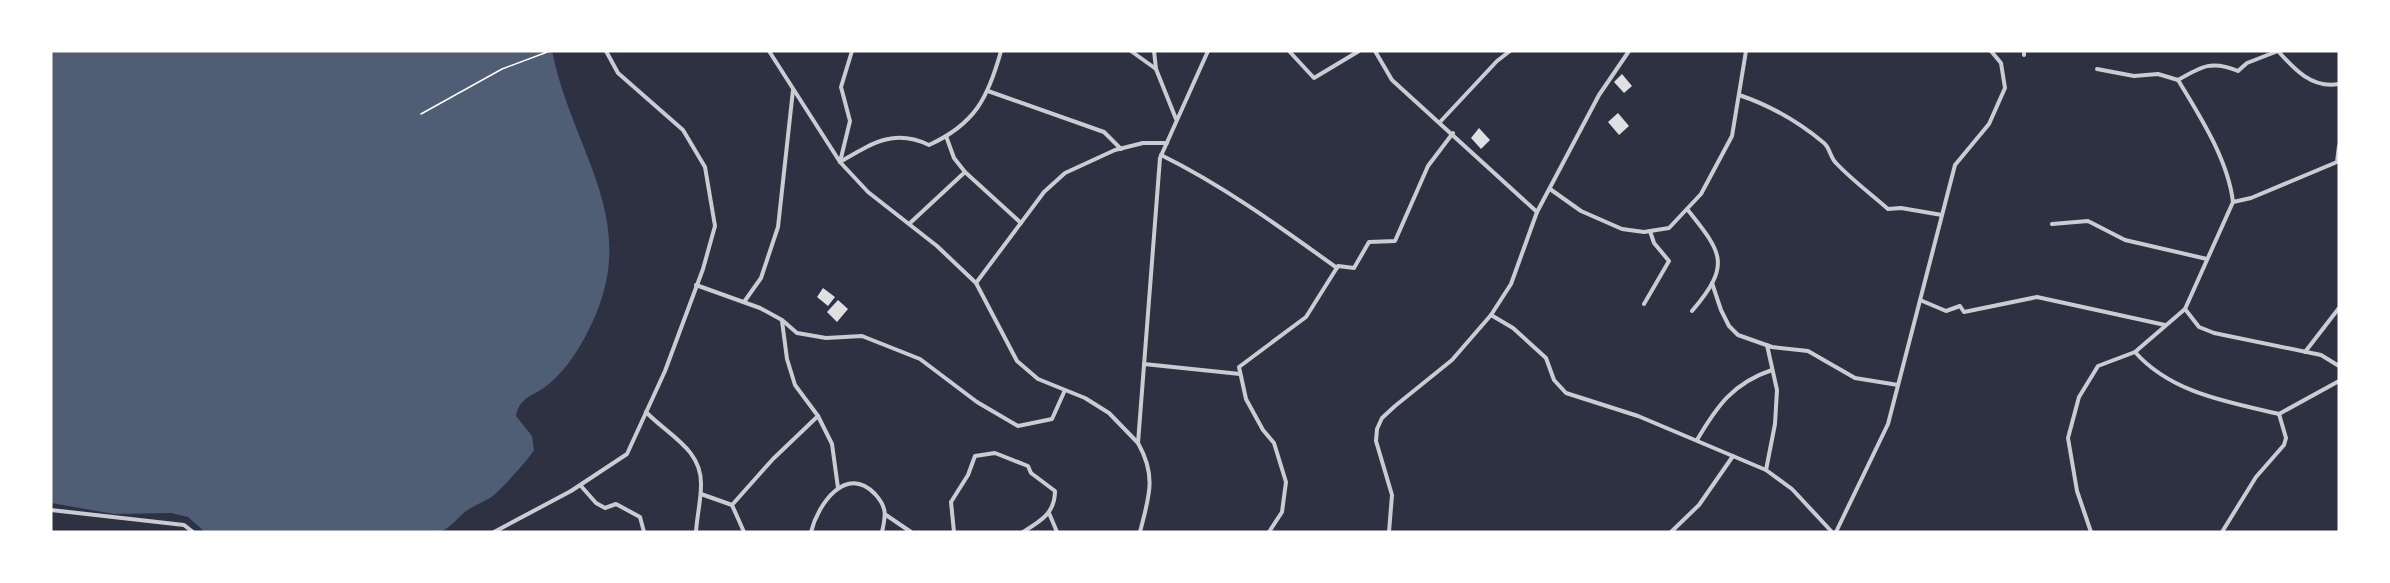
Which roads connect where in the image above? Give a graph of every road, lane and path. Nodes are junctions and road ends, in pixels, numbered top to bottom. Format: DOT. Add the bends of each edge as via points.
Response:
graph roads {
  1 [pos="550,51"];
  2 [pos="606,51"];
  3 [pos="770,51"];
  4 [pos="852,51"];
  5 [pos="1001,51"];
  6 [pos="1131,51"];
  7 [pos="1154,51"];
  8 [pos="1208,51"];
  9 [pos="1290,51"];
  10 [pos="1359,51"];
  11 [pos="1375,51"];
  12 [pos="1510,51"];
  13 [pos="1629,51"];
  14 [pos="1746,51"];
  15 [pos="1991,51"];
  16 [pos="2278,51"];
  17 [pos="1156,69"];
  18 [pos="2097,69"];
  19 [pos="2178,80"];
  20 [pos="2339,84"];
  21 [pos="793,89"];
  22 [pos="988,91"];
  23 [pos="1739,95"];
  24 [pos="421,114"];
  25 [pos="1176,120"];
  26 [pos="1440,122"];
  27 [pos="1453,133"];
  28 [pos="946,136"];
  29 [pos="1167,143"];
  30 [pos="2339,146"];
  31 [pos="1122,149"];
  32 [pos="1161,155"];
  33 [pos="840,162"];
  34 [pos="965,172"];
  35 [pos="1550,188"];
  36 [pos="2233,202"];
  37 [pos="1687,209"];
  38 [pos="1537,212"];
  39 [pos="1942,215"];
  40 [pos="909,224"];
  41 [pos="1021,224"];
  42 [pos="2052,224"];
  43 [pos="1650,231"];
  44 [pos="2207,259"];
  45 [pos="1337,268"];
  46 [pos="976,283"];
  47 [pos="1712,283"];
  48 [pos="696,285"];
  49 [pos="1920,300"];
  50 [pos="744,302"];
  51 [pos="1644,304"];
  52 [pos="2339,308"];
  53 [pos="2185,309"];
  54 [pos="1692,311"];
  55 [pos="1491,315"];
  56 [pos="782,320"];
  57 [pos="2166,326"];
  58 [pos="1767,345"];
  59 [pos="2135,352"];
  60 [pos="2305,352"];
  61 [pos="1144,364"];
  62 [pos="2339,366"];
  63 [pos="1772,370"];
  64 [pos="1240,374"];
  65 [pos="2339,381"];
  66 [pos="1898,385"];
  67 [pos="1065,390"];
  68 [pos="646,412"];
  69 [pos="2278,414"];
  70 [pos="818,416"];
  71 [pos="1697,440"];
  72 [pos="1138,443"];
  73 [pos="1733,456"];
  74 [pos="1766,470"];
  75 [pos="581,486"];
  76 [pos="838,488"];
  77 [pos="700,494"];
  78 [pos="732,505"];
  79 [pos="51,510"];
  80 [pos="1049,513"];
  81 [pos="886,514"];
  82 [pos="193,532"];
  83 [pos="494,532"];
  84 [pos="644,532"];
  85 [pos="696,532"];
  86 [pos="744,532"];
  87 [pos="812,532"];
  88 [pos="882,532"];
  89 [pos="911,532"];
  90 [pos="954,532"];
  91 [pos="1023,532"];
  92 [pos="1057,532"];
  93 [pos="1140,532"];
  94 [pos="1269,532"];
  95 [pos="1389,532"];
  96 [pos="1671,532"];
  97 [pos="1834,532"];
  98 [pos="2091,532"];
  99 [pos="2222,532"];
  1 -- 24 [label="path" via="502,69"];
  2 -- 48 [label="street" via="618,73 683,130 705,167 715,225"];
  3 -- 21 [label="street"];
  4 -- 33 [label="street" via="841,87 850,121"];
  5 -- 22 [label="street"];
  6 -- 17 [label="street"];
  7 -- 17 [label="street"];
  8 -- 25 [label="street"];
  9 -- 10 [label="street" via="1314,78"];
  11 -- 26 [label="street" via="1392,80"];
  12 -- 26 [label="street"];
  13 -- 35 [label="street" via="1599,95"];
  14 -- 23 [label="street"];
  15 -- 39 [label="street" via="2001,63 2005,88 1989,124 1955,165"];
  16 -- 19 [label="street" via="2247,63 2238,71 2216,64"];
  16 -- 20 [label="street" via="2313,82"];
  17 -- 25 [label="street"];
  18 -- 19 [label="street" via="2134,76 2158,74"];
  19 -- 36 [label="street" via="2223,167"];
  21 -- 33 [label="street"];
  21 -- 50 [label="street" via="778,226 761,278"];
  22 -- 28 [label="street" via="979,109"];
  22 -- 31 [label="street" via="1104,132"];
  23 -- 37 [label="street" via="1732,136 1701,194"];
  23 -- 39 [label="street" via="1792,121 1827,145 1837,164 1888,209"];
  25 -- 29 [label="street"];
  26 -- 27 [label="street"];
  27 -- 38 [label="street"];
  27 -- 45 [label="street" via="1428,166 1395,241 1369,242 1354,268"];
  28 -- 33 [label="street" via="929,145 915,139 887,138"];
  28 -- 34 [label="street" via="954,158"];
  29 -- 31 [label="street" via="1143,143"];
  29 -- 32 [label="street"];
  30 -- 36 [label="street" via="2337,162"];
  31 -- 41 [label="street" via="1065,173 1044,192"];
  32 -- 45 [label="street" via="1256,210"];
  32 -- 61 [label="street"];
  33 -- 40 [label="street" via="868,192"];
  34 -- 40 [label="street"];
  34 -- 41 [label="street"];
  35 -- 38 [label="street"];
  35 -- 43 [label="street" via="1581,211 1622,229"];
  36 -- 44 [label="street"];
  37 -- 43 [label="street" via="1669,228"];
  37 -- 47 [label="street" via="1713,241 1719,257"];
  38 -- 55 [label="street" via="1511,284"];
  39 -- 49 [label="street"];
  40 -- 46 [label="street"];
  41 -- 46 [label="street"];
  42 -- 44 [label="street" via="2088,221 2125,240"];
  43 -- 51 [label="street" via="1654,243 1669,261"];
  44 -- 53 [label="street"];
  45 -- 64 [label="street" via="1306,317 1239,366"];
  46 -- 67 [label="street" via="1017,361 1038,379"];
  47 -- 54 [label="street"];
  47 -- 58 [label="street" via="1729,326 1738,335"];
  48 -- 50 [label="street"];
  48 -- 68 [label="street"];
  49 -- 57 [label="street" via="1946,311 1960,306 1964,312 2037,297"];
  49 -- 66 [label="street"];
  50 -- 56 [label="street"];
  52 -- 60 [label="street"];
  53 -- 57 [label="street"];
  53 -- 60 [label="street" via="2199,327 2214,333"];
  55 -- 71 [label="street" via="1519,333 1546,358 1554,380 1566,393 1615,407"];
  55 -- 95 [label="street" via="1452,360 1382,418 1376,441 1392,495"];
  56 -- 67 [label="street" via="797,333 826,338 862,336 920,359 977,402 1018,426 1052,419"];
  56 -- 70 [label="street" via="795,385"];
  57 -- 59 [label="street"];
  58 -- 63 [label="street"];
  58 -- 66 [label="street" via="1808,351 1855,378"];
  59 -- 69 [label="street" via="2149,368 2173,383"];
  59 -- 98 [label="street" via="2098,366 2079,397 2068,438 2077,491"];
  60 -- 62 [label="street" via="2321,355"];
  61 -- 64 [label="street"];
  61 -- 72 [label="street"];
  63 -- 71 [label="street" via="1750,377 1735,388"];
  63 -- 74 [label="street" via="1777,403"];
  64 -- 94 [label="street" via="1246,399 1274,442 1286,482 1282,512"];
  65 -- 69 [label="street"];
  66 -- 97 [label="street" via="1888,424"];
  67 -- 72 [label="street" via="1109,413"];
  68 -- 75 [label="street" via="627,454"];
  68 -- 77 [label="street" via="699,463"];
  69 -- 99 [label="street" via="2286,438 2284,445 2256,477"];
  70 -- 76 [label="street" via="832,444"];
  70 -- 78 [label="street"];
  71 -- 73 [label="street"];
  72 -- 93 [label="street" via="1147,460 1152,485"];
  73 -- 74 [label="street"];
  73 -- 96 [label="street" via="1699,505"];
  74 -- 97 [label="street" via="1792,489"];
  75 -- 83 [label="street"];
  75 -- 84 [label="street" via="596,504 604,508 616,504 640,517"];
  76 -- 81 [label="street" via="857,482 868,487 884,504"];
  76 -- 87 [label="street" via="820,509"];
  77 -- 78 [label="street"];
  77 -- 85 [label="street"];
  78 -- 86 [label="street"];
  79 -- 82 [label="street" via="184,525"];
  80 -- 90 [label="street" via="1055,503 1055,491 1031,473 1028,466 994,453 975,456 951,502"];
  80 -- 91 [label="street"];
  80 -- 92 [label="street"];
  81 -- 88 [label="street"];
  81 -- 89 [label="street"];
}
